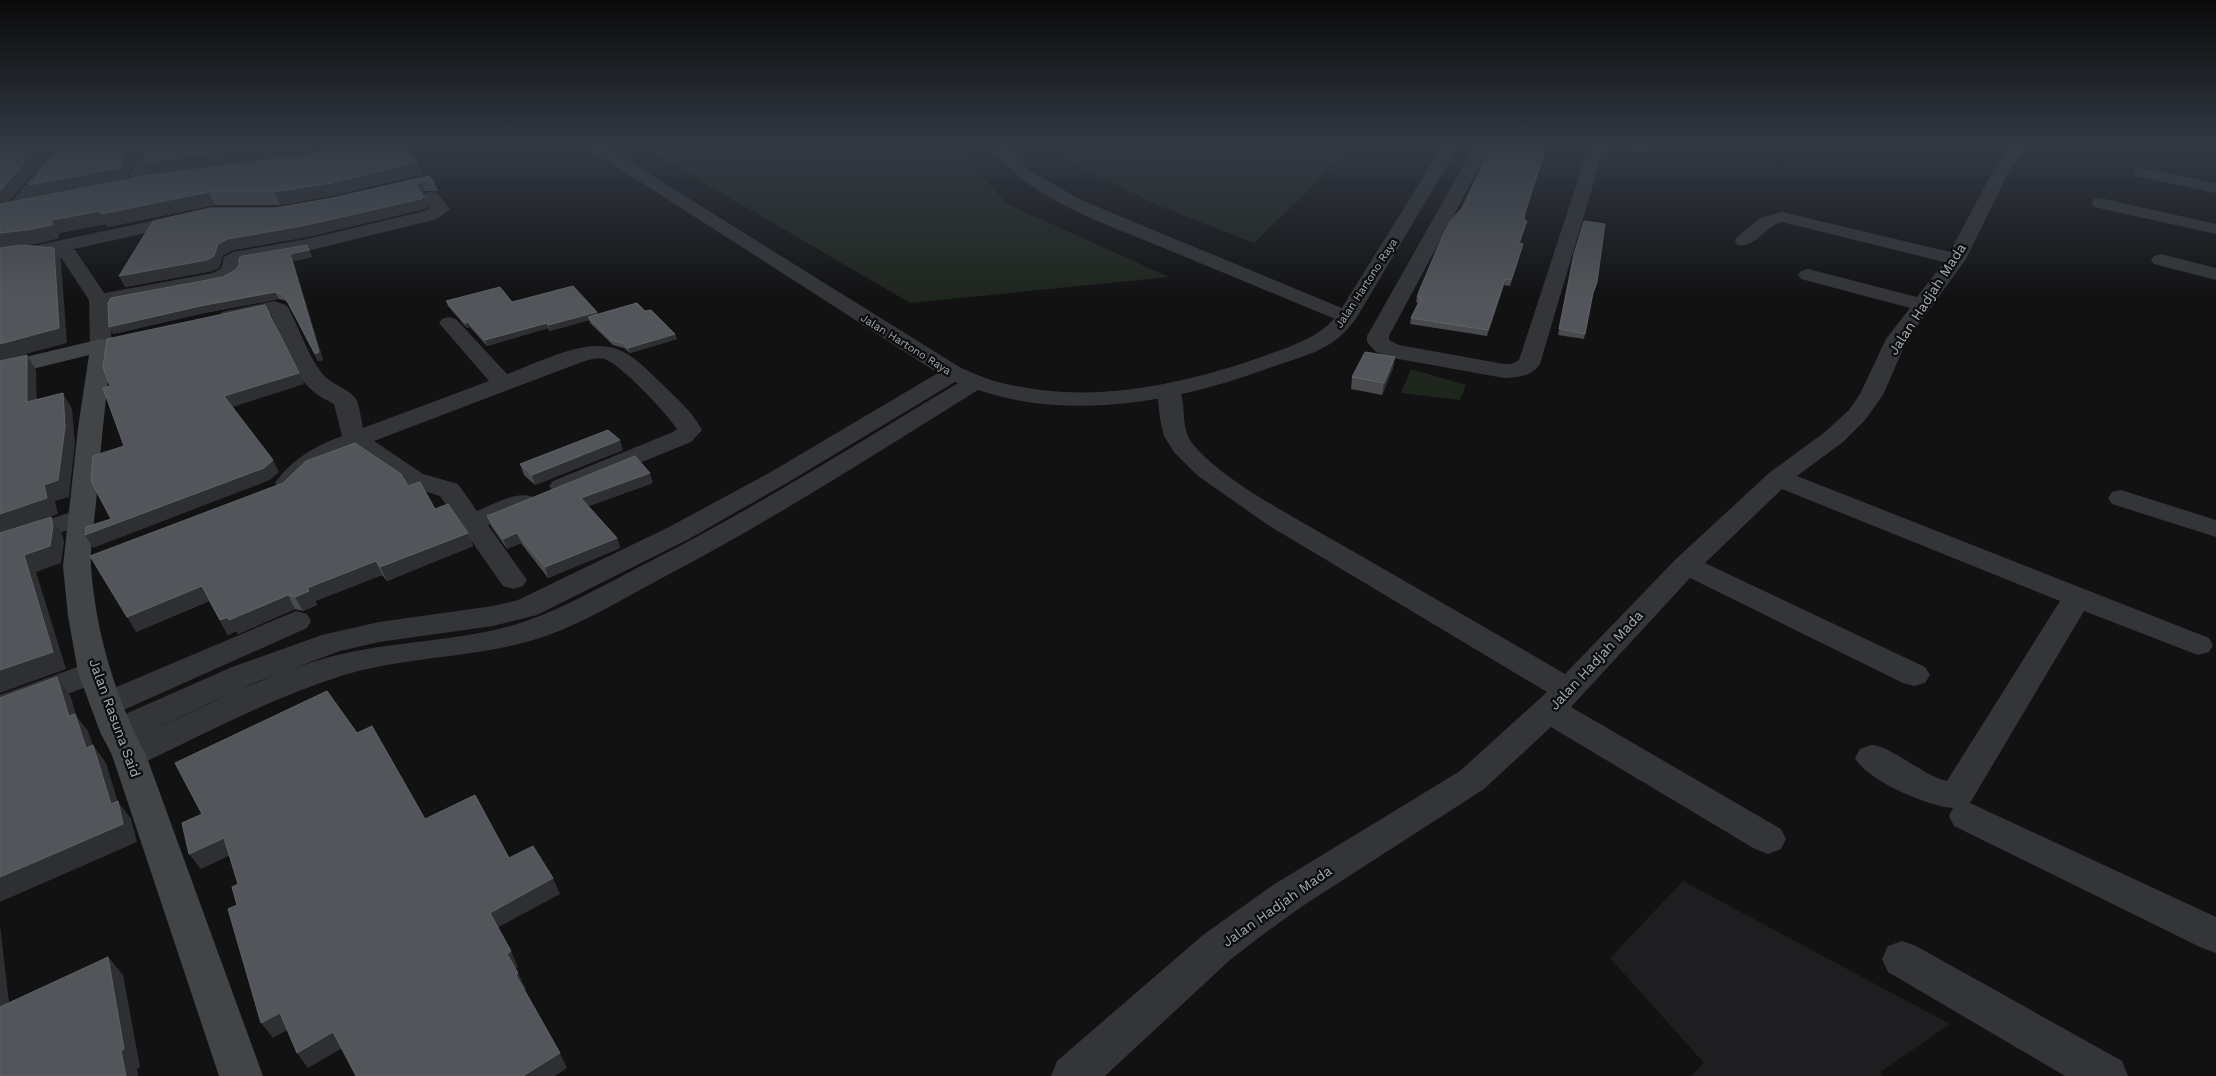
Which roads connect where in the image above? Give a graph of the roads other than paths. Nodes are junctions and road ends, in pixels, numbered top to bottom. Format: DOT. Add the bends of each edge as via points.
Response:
graph roads {
  1 [pos="20,197"];
  2 [pos="431,197"];
  3 [pos="674,197"];
  4 [pos="1062,197"];
  5 [pos="1420,197"];
  6 [pos="1454,197"];
  7 [pos="1581,197"];
  8 [pos="1988,197"];
  9 [pos="43,203"];
  10 [pos="2100,204"];
  11 [pos="8,210"];
  12 [pos="206,214"];
  13 [pos="2216,229"];
  14 [pos="1744,241"];
  15 [pos="38,251"];
  16 [pos="0,255"];
  17 [pos="1956,259"];
  18 [pos="2161,260"];
  19 [pos="2216,274"];
  20 [pos="1808,275"];
  21 [pos="98,300"];
  22 [pos="1922,305"];
  23 [pos="1347,317"];
  24 [pos="213,319"];
  25 [pos="449,323"];
  26 [pos="110,343"];
  27 [pos="0,370"];
  28 [pos="964,378"];
  29 [pos="503,383"];
  30 [pos="1169,390"];
  31 [pos="356,439"];
  32 [pos="1778,478"];
  33 [pos="262,496"];
  34 [pos="2121,498"];
  35 [pos="81,517"];
  36 [pos="473,522"];
  37 [pos="2216,529"];
  38 [pos="0,544"];
  39 [pos="1686,565"];
  40 [pos="513,580"];
  41 [pos="2077,598"];
  42 [pos="296,621"];
  43 [pos="2198,645"];
  44 [pos="94,672"];
  45 [pos="1914,675"];
  46 [pos="1558,700"];
  47 [pos="0,707"];
  48 [pos="118,730"];
  49 [pos="1872,758"];
  50 [pos="1967,816"];
  51 [pos="1768,840"];
  52 [pos="2216,936"];
  53 [pos="1902,959"];
  54 [pos="241,1076"];
  55 [pos="1073,1076"];
  56 [pos="2106,1076"];
  1 -- 11 [label="street"];
  2 -- 21 [label="street" via="441,209 431,215 307,245 240,256 231,261 230,272 225,276 195,290"];
  3 -- 28 [label="street, Jalan Hartono Raya"];
  4 -- 23 [label="street"];
  5 -- 23 [label="street, Jalan Hartono Raya"];
  6 -- 7 [label="street" via="1378,336 1378,342 1393,351 1504,371 1516,371 1529,364"];
  8 -- 17 [label="street, Jalan Hadjah Mada"];
  9 -- 11 [label="street"];
  10 -- 13 [label="street"];
  12 -- 15 [label="street"];
  14 -- 17 [label="street" via="1753,231 1782,217"];
  15 -- 16 [label="street"];
  15 -- 21 [label="street" via="68,254"];
  17 -- 22 [label="street, Jalan Hadjah Mada"];
  18 -- 19 [label="street"];
  20 -- 22 [label="street"];
  21 -- 26 [label="street"];
  22 -- 32 [label="street, Jalan Hadjah Mada" via="1897,340 1871,395 1857,415 1834,437"];
  23 -- 30 [label="street, Jalan Hartono Raya" via="1334,332 1306,347 1258,366"];
  24 -- 31 [label="street" via="278,307 315,381 345,401"];
  25 -- 29 [label="street"];
  26 -- 27 [label="main road"];
  26 -- 35 [label="main road, Jalan Rasuna Said"];
  28 -- 30 [label="street, Jalan Hartono Raya" via="1004,392 1052,397 1086,398"];
  28 -- 48 [label="street" via="801,490 700,547 536,629 488,641 382,656 334,667 254,697"];
  29 -- 31 [label="street"];
  29 -- 36 [label="street" via="574,357 606,352 616,355 654,390 688,424 690,430"];
  30 -- 46 [label="street" via="1175,434 1182,447 1232,489"];
  31 -- 33 [label="street" via="309,461 288,483"];
  31 -- 36 [label="street" via="414,480 444,486"];
  32 -- 39 [label="street, Jalan Hadjah Mada"];
  32 -- 41 [label="street"];
  34 -- 37 [label="street"];
  35 -- 38 [label="street"];
  35 -- 44 [label="main road, Jalan Rasuna Said" via="91,560 83,616"];
  36 -- 40 [label="street"];
  39 -- 45 [label="street"];
  39 -- 46 [label="street, Jalan Hadjah Mada"];
  41 -- 43 [label="street"];
  41 -- 49 [label="street" via="1956,795 1932,791"];
  42 -- 48 [label="street"];
  44 -- 47 [label="street"];
  44 -- 48 [label="main road, Jalan Rasuna Said"];
  46 -- 51 [label="street"];
  46 -- 55 [label="street, Jalan Hadjah Mada" via="1472,780 1287,896 1217,947"];
  48 -- 54 [label="main road, Jalan Rasuna Said"];
  50 -- 52 [label="street"];
  53 -- 56 [label="street"];
}
